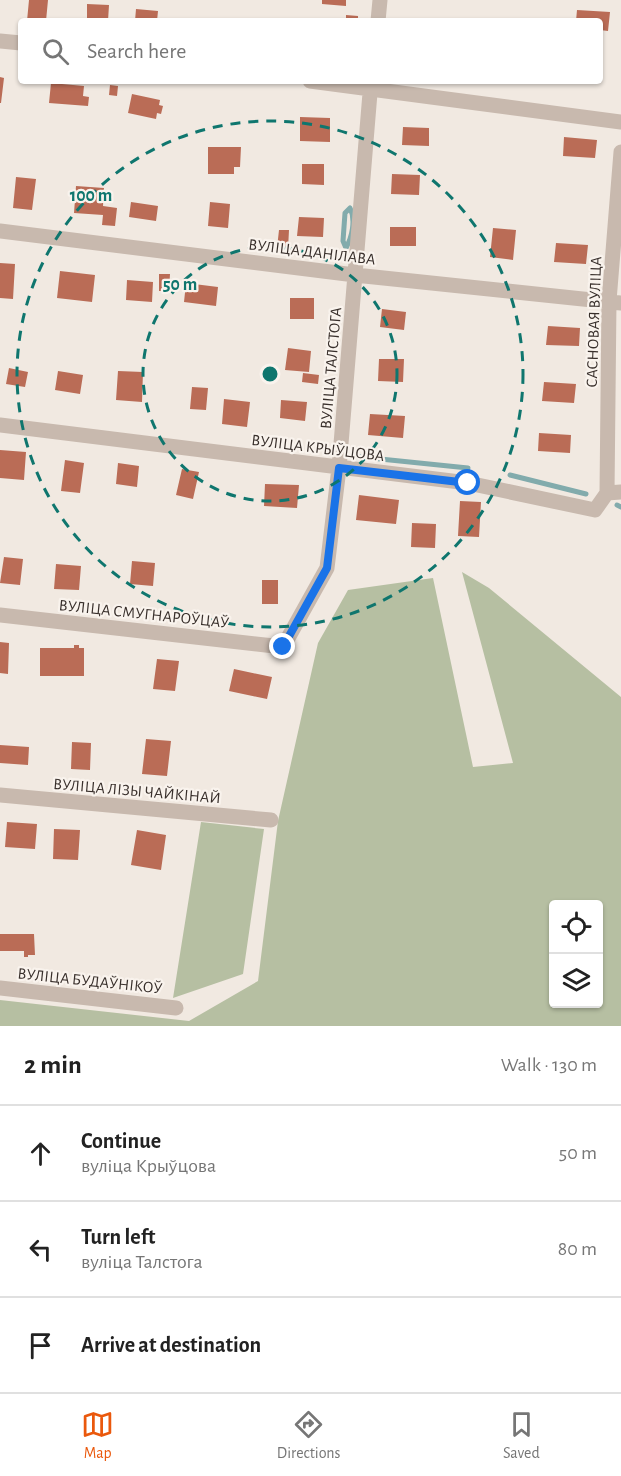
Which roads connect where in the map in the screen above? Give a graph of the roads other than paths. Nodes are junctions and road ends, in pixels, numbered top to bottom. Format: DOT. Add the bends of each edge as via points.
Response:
graph roads {
  1 [pos="380,0"];
  2 [pos="378,18"];
  3 [pos="0,41"];
  4 [pos="18,43"];
  5 [pos="356,84"];
  6 [pos="371,85"];
  7 [pos="621,122"];
  8 [pos="621,152"];
  9 [pos="0,231"];
  10 [pos="356,275"];
  11 [pos="615,302"];
  12 [pos="0,425"];
  13 [pos="339,468"];
  14 [pos="614,492"];
  15 [pos="0,615"];
  16 [pos="283,647"];
  17 [pos="0,795"];
  18 [pos="271,820"];
  19 [pos="0,988"];
  20 [pos="176,1008"];
  1 -- 2 [label="street"];
  3 -- 4 [label="street"];
  5 -- 6 [label="street"];
  6 -- 7 [label="street"];
  6 -- 10 [label="street, ВУЛІЦА ТАЛСТОГА"];
  8 -- 11 [label="street, САСНОВАЯ ВУЛІЦА"];
  9 -- 10 [label="street, ВУЛІЦА ДАНІЛАВА"];
  10 -- 11 [label="street, ВУЛІЦА ДАНІЛАВА"];
  10 -- 13 [label="street, ВУЛІЦА ТАЛСТОГА"];
  11 -- 14 [label="street, САСНОВАЯ ВУЛІЦА"];
  12 -- 13 [label="street, ВУЛІЦА КРЫЎЦОВА"];
  13 -- 14 [label="street, ВУЛІЦА КРЫЎЦОВА" via="468,483 595,510"];
  13 -- 16 [label="street, ВУЛІЦА ТАЛСТОГА" via="327,568"];
  15 -- 16 [label="street, ВУЛІЦА СМУГНАРОЎЦАЎ"];
  17 -- 18 [label="street, ВУЛІЦА ЛІЗЫ ЧАЙКІНАЙ"];
  19 -- 20 [label="street, ВУЛІЦА БУДАЎНІКОЎ"];
}
